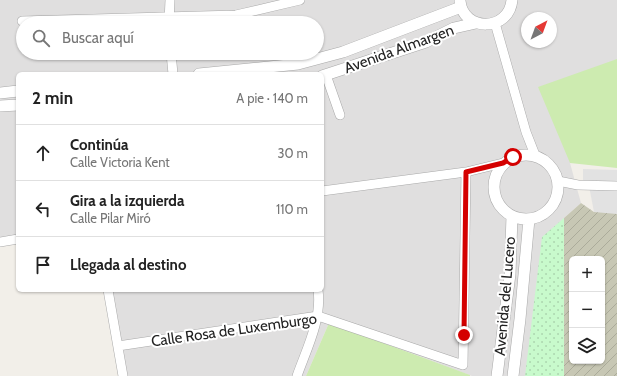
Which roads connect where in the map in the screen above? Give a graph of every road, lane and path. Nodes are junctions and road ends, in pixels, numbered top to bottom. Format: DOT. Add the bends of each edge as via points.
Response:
graph roads {
  1 [pos="170,0"];
  2 [pos="300,0"];
  3 [pos="512,0"];
  4 [pos="460,4"];
  5 [pos="169,16"];
  6 [pos="236,16"];
  7 [pos="476,23"];
  8 [pos="495,23"];
  9 [pos="324,57"];
  10 [pos="172,60"];
  11 [pos="313,60"];
  12 [pos="173,72"];
  13 [pos="220,72"];
  14 [pos="324,75"];
  15 [pos="16,91"];
  16 [pos="0,93"];
  17 [pos="16,105"];
  18 [pos="0,106"];
  19 [pos="340,115"];
  20 [pos="535,155"];
  21 [pos="503,163"];
  22 [pos="466,172"];
  23 [pos="558,181"];
  24 [pos="617,186"];
  25 [pos="324,192"];
  26 [pos="512,216"];
  27 [pos="528,219"];
  28 [pos="16,239"];
  29 [pos="0,242"];
  30 [pos="108,292"];
  31 [pos="318,292"];
  32 [pos="318,316"];
  33 [pos="118,346"];
  34 [pos="123,376"];
  35 [pos="297,376"];
  36 [pos="497,376"];
  37 [pos="513,376"];
  1 -- 5 [label="street"];
  2 -- 6 [label="street"];
  3 -- 8 [label="street" via="509,12"];
  4 -- 7 [label="street" via="465,15"];
  4 -- 9 [label="street, Avenida Almargen" via="343,52"];
  7 -- 8 [label="street, Avenida Almargen"];
  7 -- 14 [label="street, Avenida Almargen" via="454,28 426,42"];
  8 -- 20 [label="street"];
  10 -- 12 [label="street"];
  11 -- 13 [label="street, Avenida Almargen" via="298,64"];
  14 -- 19 [label="street"];
  15 -- 16 [label="street"];
  17 -- 18 [label="street"];
  20 -- 21 [label="street" via="524,154"];
  20 -- 23 [label="street" via="546,161 554,170"];
  21 -- 22 [label="street"];
  21 -- 26 [label="street" via="495,176 495,196 503,209"];
  22 -- 25 [label="street"];
  22 -- 32 [label="street, Calle Rosa de Luxemburgo" via="463,365"];
  23 -- 24 [label="street" via="578,185"];
  23 -- 27 [label="street" via="558,196 553,206 540,216"];
  26 -- 27 [label="street"];
  26 -- 36 [label="street, Avenida del Lucero" via="510,274"];
  27 -- 37 [label="street, Avenida del Lucero"];
  28 -- 29 [label="street"];
  30 -- 33 [label="street"];
  31 -- 32 [label="street"];
  32 -- 33 [label="street, Calle Rosa de Luxemburgo"];
  32 -- 35 [label="street"];
  33 -- 34 [label="street"];
}
